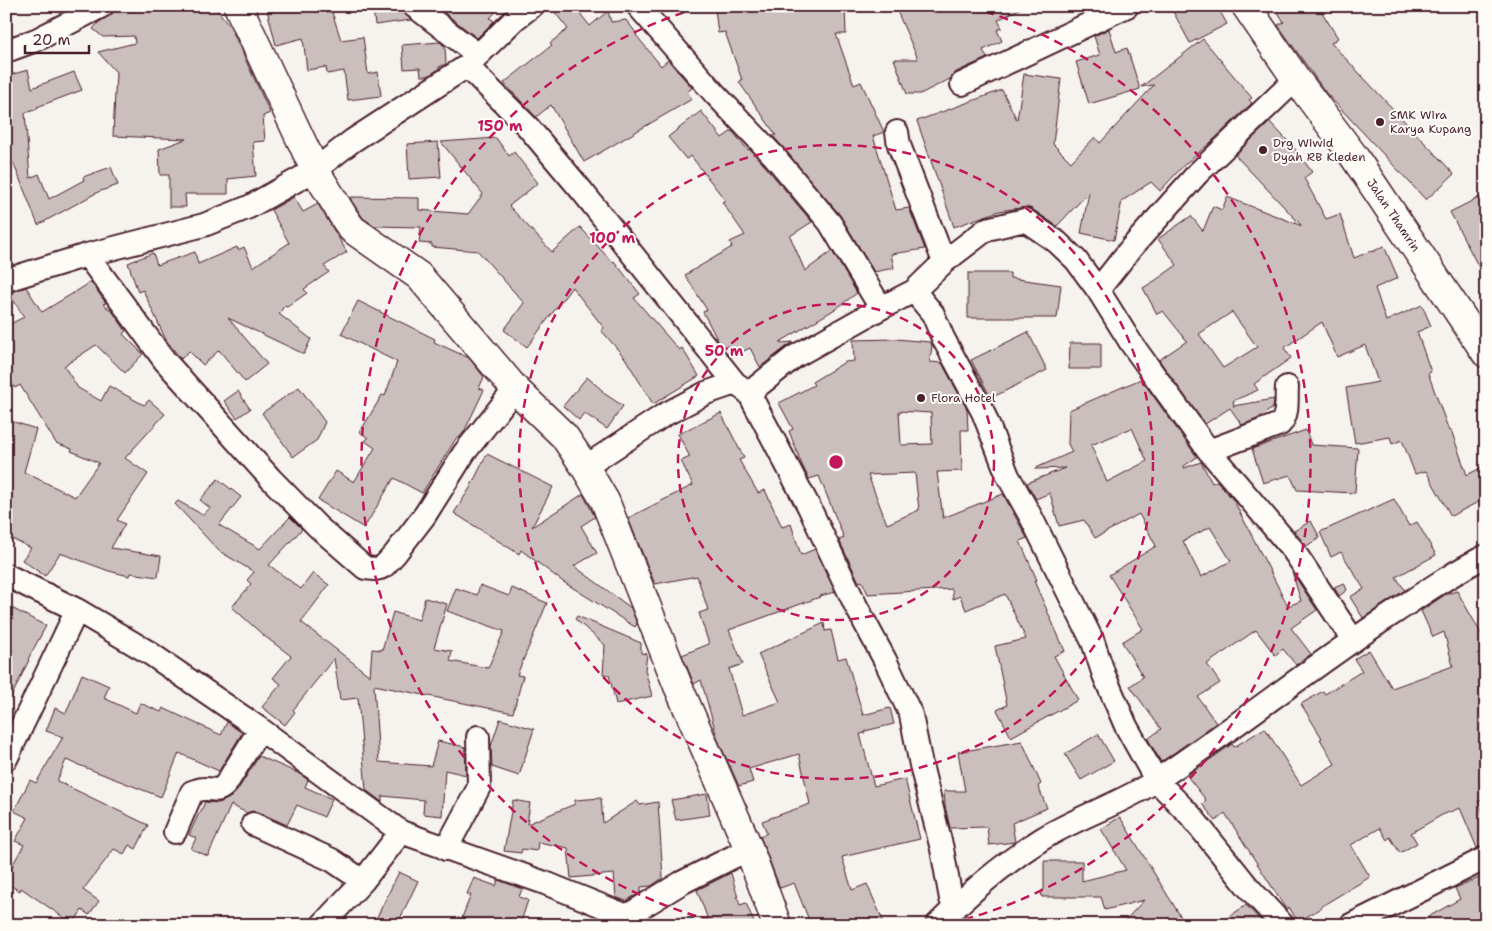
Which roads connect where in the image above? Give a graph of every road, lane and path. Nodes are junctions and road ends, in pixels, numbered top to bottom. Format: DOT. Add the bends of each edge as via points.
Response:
graph roads {
  1 [pos="102,6"];
  2 [pos="238,6"];
  3 [pos="414,6"];
  4 [pos="532,6"];
  5 [pos="638,6"];
  6 [pos="1127,6"];
  7 [pos="1246,6"];
  8 [pos="6,51"];
  9 [pos="473,60"];
  10 [pos="1296,79"];
  11 [pos="962,84"];
  12 [pos="897,132"];
  13 [pos="315,170"];
  14 [pos="87,255"];
  15 [pos="944,262"];
  16 [pos="6,280"];
  17 [pos="1098,290"];
  18 [pos="914,291"];
  19 [pos="882,308"];
  20 [pos="1486,353"];
  21 [pos="1287,387"];
  22 [pos="742,388"];
  23 [pos="515,389"];
  24 [pos="1209,451"];
  25 [pos="585,467"];
  26 [pos="1486,556"];
  27 [pos="6,575"];
  28 [pos="77,610"];
  29 [pos="1352,640"];
  30 [pos="260,729"];
  31 [pos="478,737"];
  32 [pos="6,759"];
  33 [pos="1156,780"];
  34 [pos="253,824"];
  35 [pos="175,832"];
  36 [pos="401,832"];
  37 [pos="446,849"];
  38 [pos="749,849"];
  39 [pos="1485,861"];
  40 [pos="363,881"];
  41 [pos="955,906"];
  42 [pos="623,920"];
  43 [pos="322,925"];
  44 [pos="777,925"];
  45 [pos="937,925"];
  46 [pos="1284,925"];
  47 [pos="1351,925"];
  1 -- 8 [label="street" via="36,40"];
  2 -- 13 [label="street"];
  3 -- 9 [label="street"];
  4 -- 9 [label="street"];
  5 -- 19 [label="street" via="830,223"];
  6 -- 11 [label="street"];
  7 -- 10 [label="street, Jalan Thamrin"];
  9 -- 13 [label="street" via="352,140"];
  9 -- 22 [label="street"];
  10 -- 17 [label="street" via="1198,173"];
  10 -- 20 [label="street, Jalan Thamrin" via="1353,155"];
  12 -- 15 [label="street" via="898,145"];
  13 -- 14 [label="street" via="249,207 204,225"];
  13 -- 23 [label="street" via="352,229 420,276"];
  14 -- 16 [label="street"];
  14 -- 23 [label="street" via="172,368 271,479 318,527 365,568 380,568 395,554 425,515 464,453"];
  15 -- 17 [label="street" via="987,229 1025,220 1076,260"];
  15 -- 18 [label="street"];
  17 -- 24 [label="street" via="1131,343"];
  18 -- 19 [label="street"];
  18 -- 33 [label="street" via="933,314 983,412 1008,476 1092,642 1126,726"];
  19 -- 22 [label="street"];
  21 -- 24 [label="street" via="1284,420 1280,424"];
  22 -- 25 [label="street" via="706,393 664,414"];
  22 -- 41 [label="street" via="809,507 911,715"];
  23 -- 25 [label="street" via="564,436"];
  24 -- 29 [label="street" via="1293,550"];
  25 -- 38 [label="street" via="605,501 678,686"];
  26 -- 29 [label="street"];
  27 -- 28 [label="street"];
  28 -- 30 [label="street" via="148,652"];
  28 -- 32 [label="street"];
  29 -- 33 [label="street"];
  30 -- 35 [label="street" via="222,789 206,788 192,792"];
  30 -- 36 [label="street"];
  31 -- 37 [label="street" via="479,787"];
  33 -- 41 [label="street" via="1042,839 1000,868"];
  33 -- 46 [label="street"];
  34 -- 40 [label="street" via="332,860"];
  36 -- 37 [label="street"];
  36 -- 40 [label="street"];
  37 -- 42 [label="street" via="546,883"];
  38 -- 42 [label="street" via="680,883"];
  38 -- 44 [label="street"];
  39 -- 47 [label="street"];
  40 -- 43 [label="street"];
  41 -- 45 [label="street"];
}
